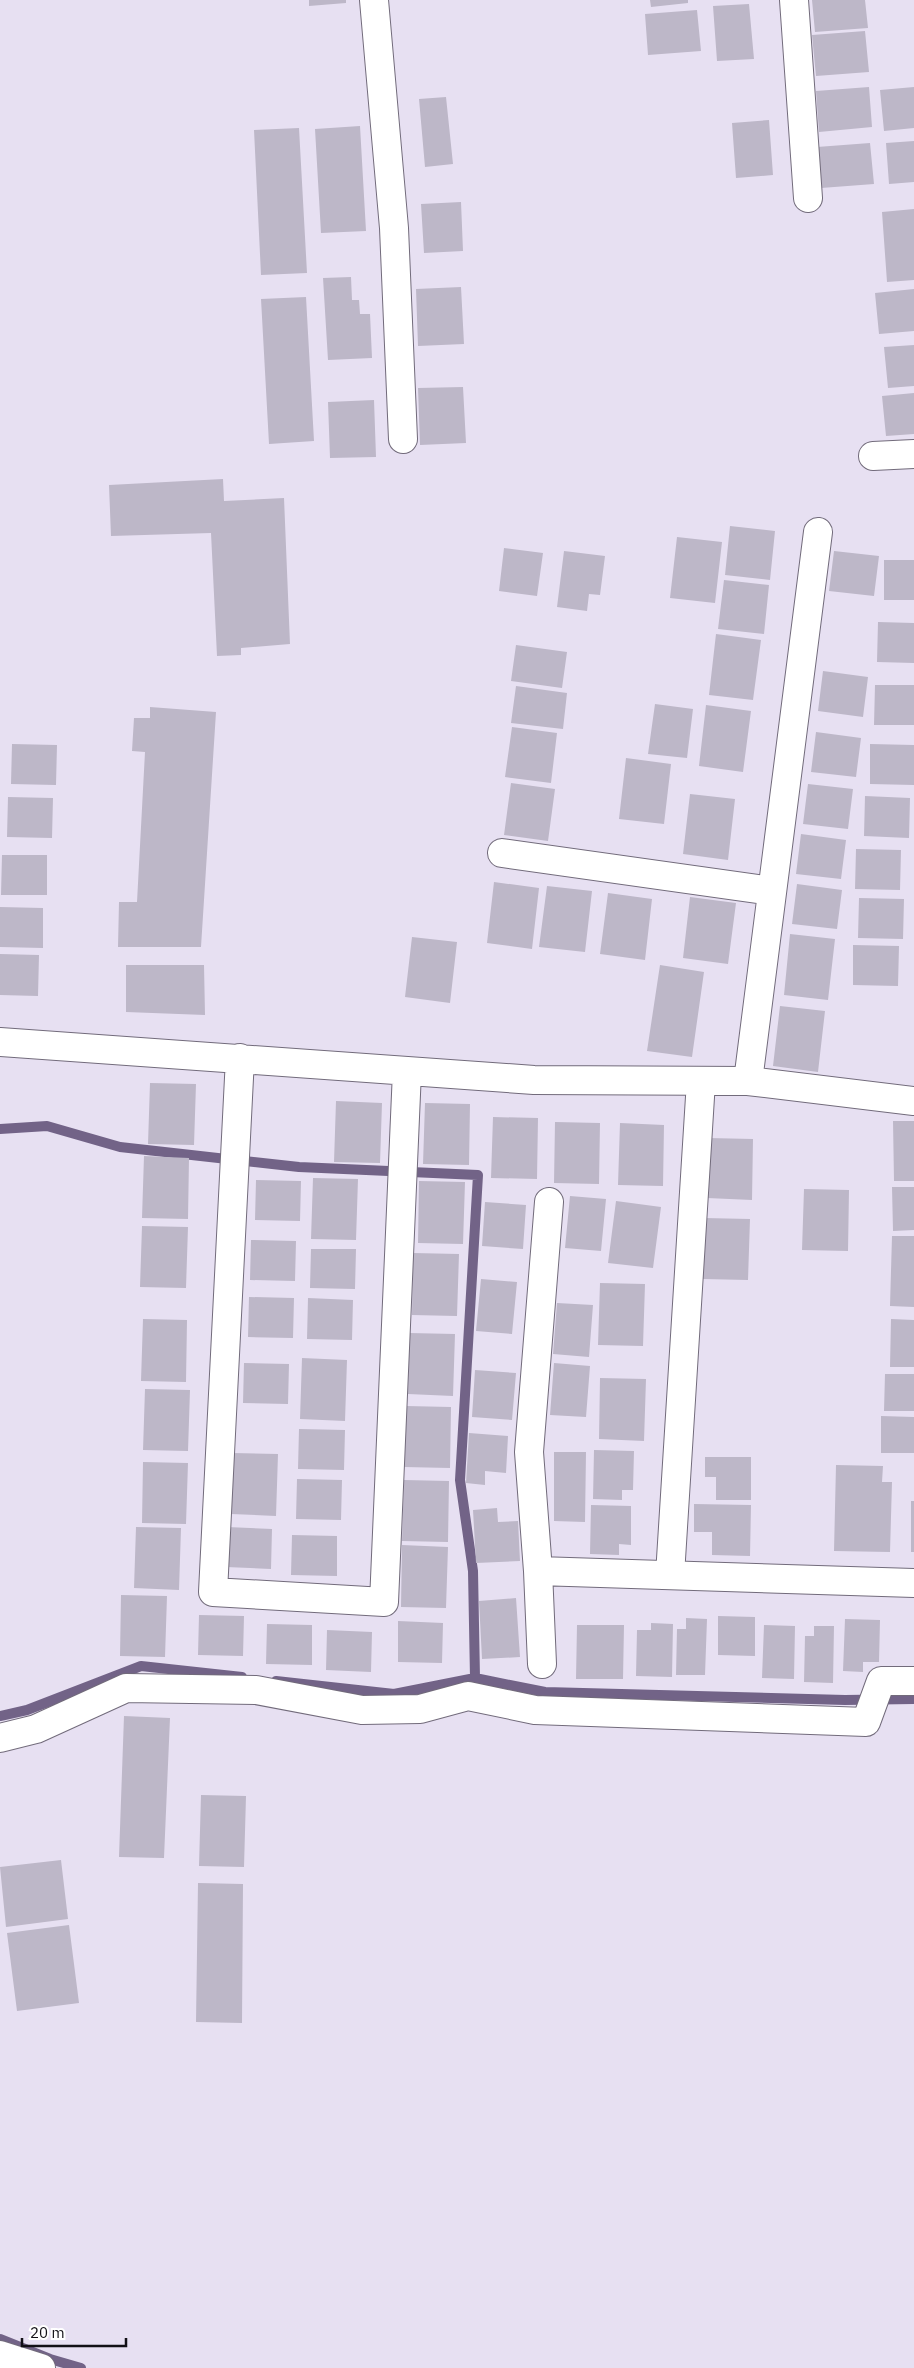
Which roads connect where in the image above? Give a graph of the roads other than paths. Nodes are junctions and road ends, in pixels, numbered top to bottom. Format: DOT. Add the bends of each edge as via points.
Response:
graph roads {
  1 [pos="374,0"];
  2 [pos="794,0"];
  3 [pos="808,198"];
  4 [pos="403,439"];
  5 [pos="914,454"];
  6 [pos="874,456"];
  7 [pos="818,532"];
  8 [pos="502,853"];
  9 [pos="772,890"];
  10 [pos="0,1042"];
  11 [pos="240,1058"];
  12 [pos="407,1071"];
  13 [pos="701,1081"];
  14 [pos="748,1081"];
  15 [pos="914,1101"];
  16 [pos="549,1202"];
  17 [pos="538,1571"];
  18 [pos="670,1575"];
  19 [pos="914,1583"];
  20 [pos="542,1664"];
  21 [pos="914,1681"];
  22 [pos="0,1738"];
  23 [pos="0,2355"];
  24 [pos="41,2368"];
  1 -- 4 [label="street" via="394,228"];
  2 -- 3 [label="street"];
  5 -- 6 [label="street"];
  7 -- 9 [label="street"];
  8 -- 9 [label="street"];
  9 -- 14 [label="street"];
  10 -- 11 [label="street"];
  11 -- 12 [label="street"];
  11 -- 12 [label="street" via="213,1592 384,1602"];
  12 -- 13 [label="street" via="534,1080"];
  13 -- 14 [label="street"];
  13 -- 18 [label="street"];
  14 -- 15 [label="street"];
  16 -- 17 [label="street" via="529,1452"];
  17 -- 18 [label="street"];
  17 -- 20 [label="street"];
  18 -- 19 [label="street"];
  21 -- 22 [label="street" via="881,1681 866,1722 535,1710 468,1696 420,1709 362,1710 256,1690 126,1688 36,1729"];
  23 -- 24 [label="street"];
}
